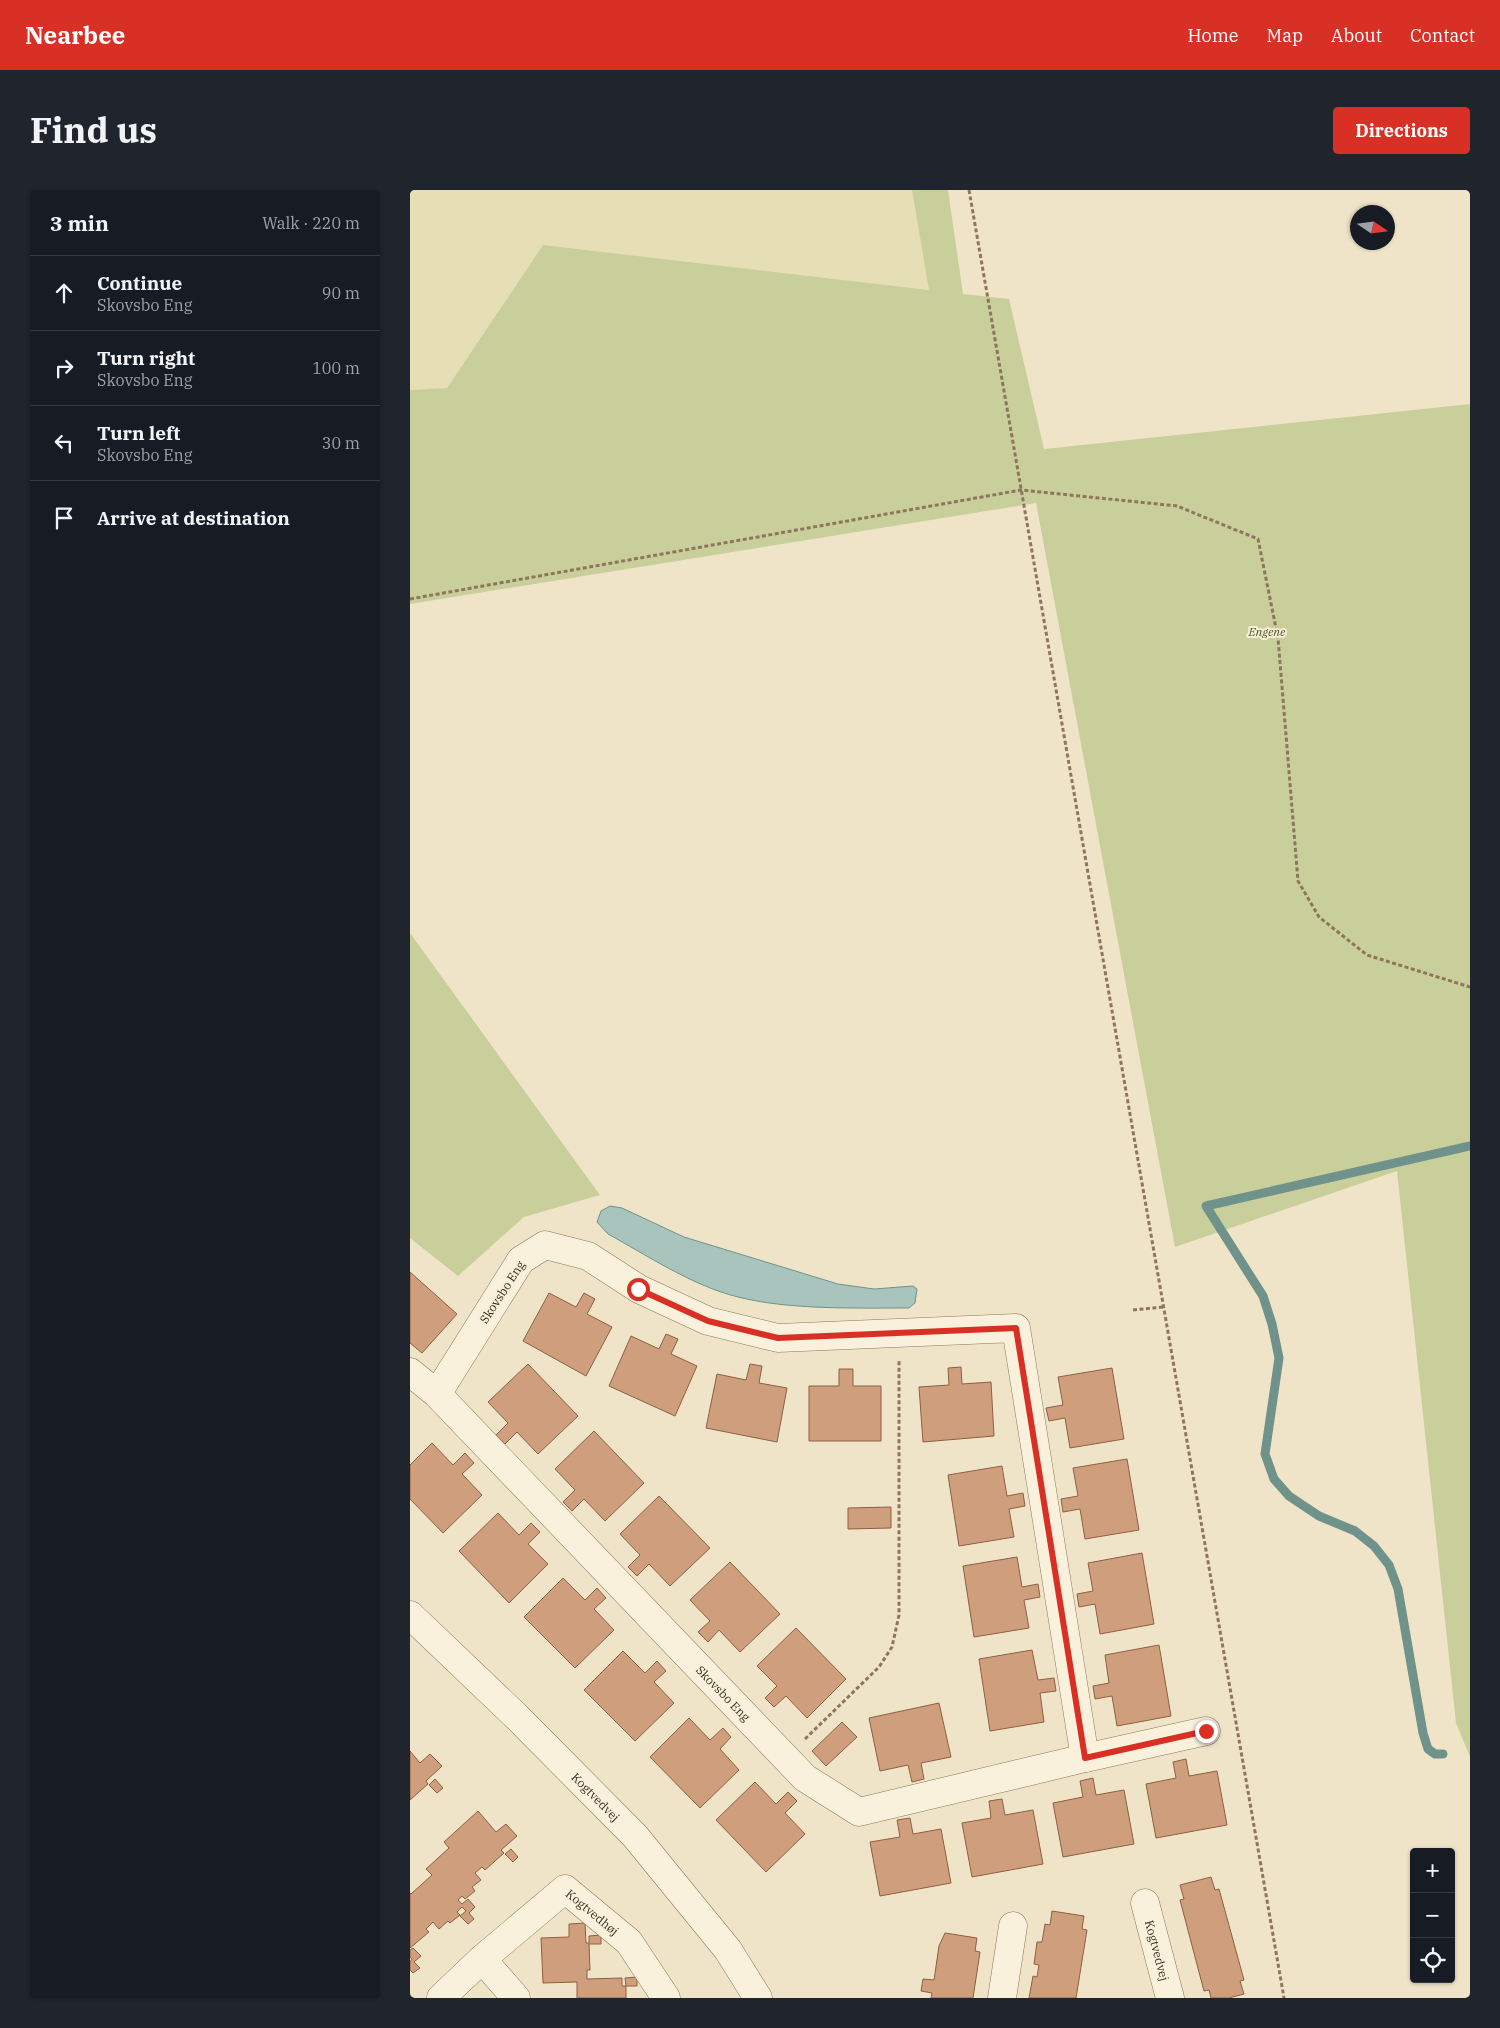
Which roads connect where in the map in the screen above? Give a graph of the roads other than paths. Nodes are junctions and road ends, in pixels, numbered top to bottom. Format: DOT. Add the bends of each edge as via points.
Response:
graph roads {
  1 [pos="410,1372"];
  2 [pos="437,1394"];
  3 [pos="410,1614"];
  4 [pos="1206,1731"];
  5 [pos="1085,1758"];
  6 [pos="1145,1903"];
  7 [pos="1013,1926"];
  8 [pos="482,1959"];
  9 [pos="441,1998"];
  10 [pos="516,1998"];
  11 [pos="666,1998"];
  12 [pos="758,1998"];
  13 [pos="1002,1998"];
  14 [pos="1170,1998"];
  1 -- 2 [label="street, Skovsbo Eng"];
  2 -- 5 [label="street, Skovsbo Eng" via="804,1778 859,1812"];
  2 -- 5 [label="street, Skovsbo Eng" via="521,1260 545,1245 588,1256 638,1289 708,1321 778,1338 1016,1328"];
  3 -- 12 [label="street, Kogtvedvej" via="635,1836 728,1950"];
  4 -- 5 [label="street, Skovsbo Eng"];
  6 -- 14 [label="street, Kogtvedvej"];
  7 -- 13 [label="street"];
  8 -- 9 [label="street, Kogtvedhøj"];
  8 -- 10 [label="street"];
  8 -- 11 [label="street, Kogtvedhøj" via="565,1889 629,1942"];
}
